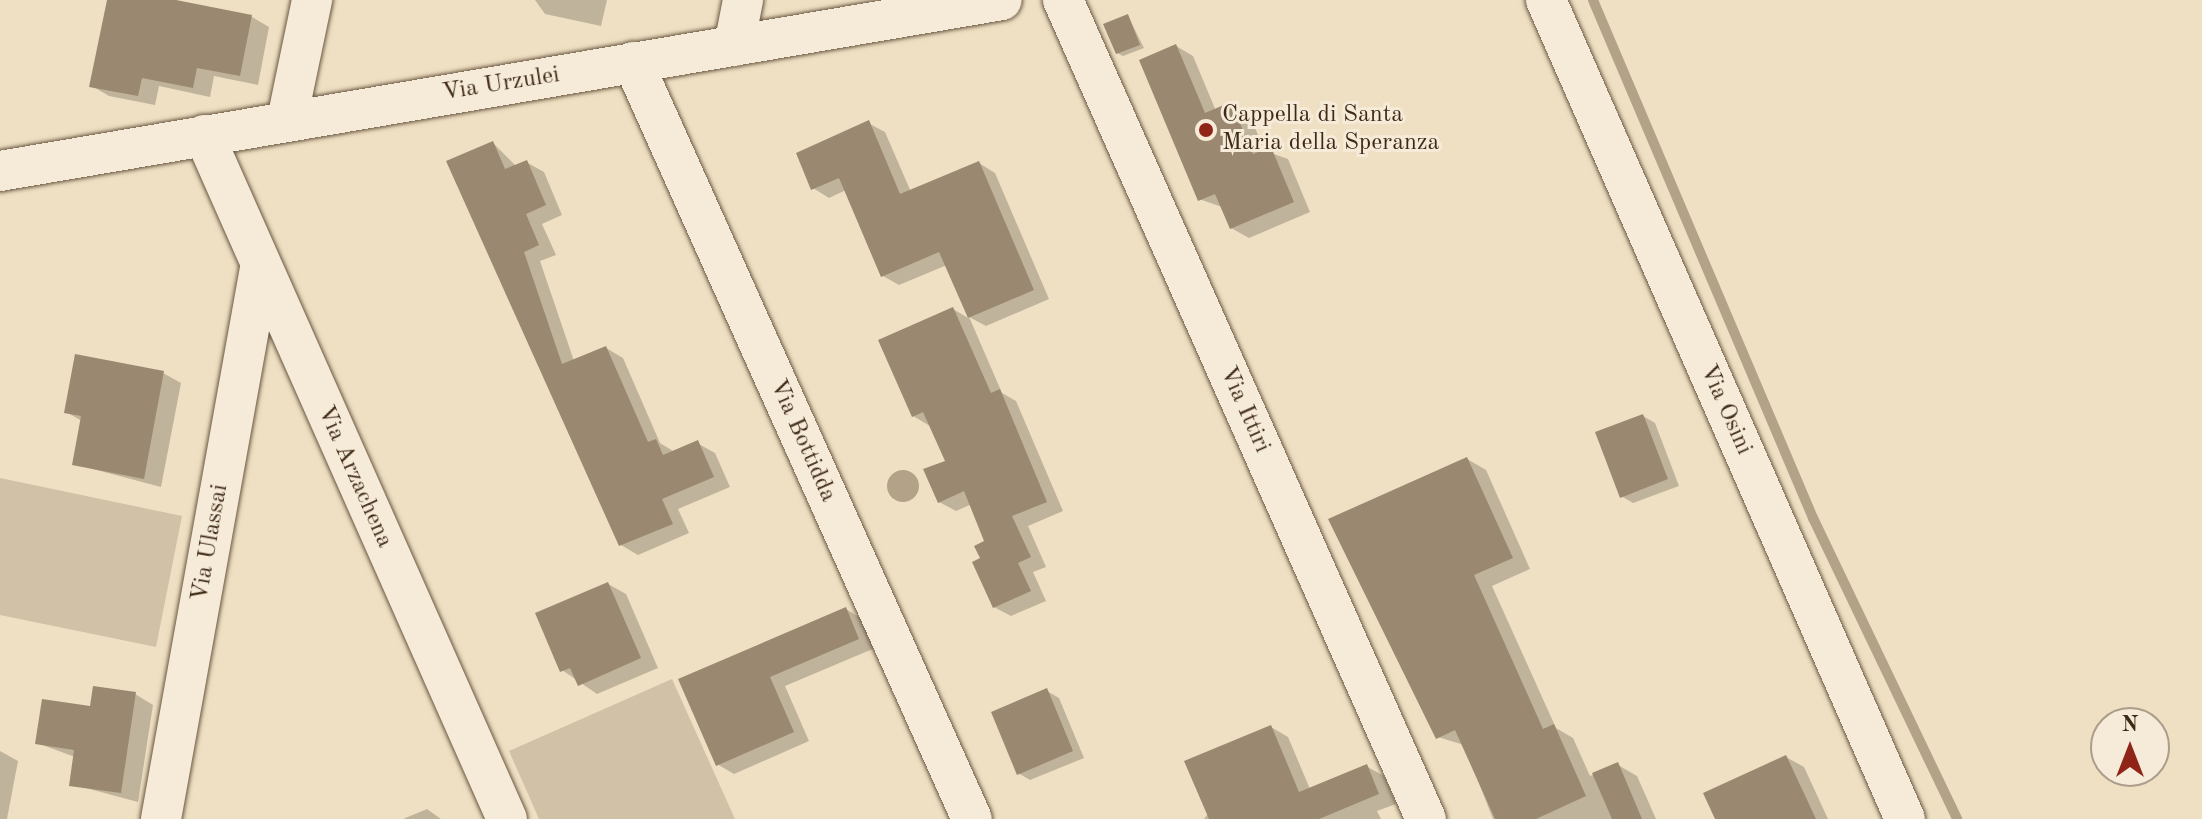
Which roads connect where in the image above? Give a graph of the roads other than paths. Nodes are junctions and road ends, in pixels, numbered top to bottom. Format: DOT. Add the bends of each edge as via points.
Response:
graph roads {
  1 [pos="312,0"];
  2 [pos="743,0"];
  3 [pos="1002,0"];
  4 [pos="1063,0"];
  5 [pos="1546,0"];
  6 [pos="734,46"];
  7 [pos="633,62"];
  8 [pos="287,120"];
  9 [pos="204,135"];
  10 [pos="0,171"];
  11 [pos="260,268"];
  12 [pos="161,819"];
  13 [pos="507,819"];
  14 [pos="972,819"];
  15 [pos="1426,819"];
  16 [pos="1905,819"];
  1 -- 8 [label="street"];
  2 -- 6 [label="street"];
  3 -- 6 [label="street, Via Urzulei"];
  4 -- 15 [label="street, Via Ittiri"];
  5 -- 16 [label="street, Via Osini"];
  6 -- 7 [label="street, Via Urzulei"];
  7 -- 8 [label="street, Via Urzulei"];
  7 -- 14 [label="street, Via Bottidda"];
  8 -- 9 [label="street, Via Urzulei"];
  9 -- 10 [label="street, Via Urzulei"];
  9 -- 11 [label="street, Via Arzachena"];
  11 -- 12 [label="street, Via Ulassai"];
  11 -- 13 [label="street, Via Arzachena"];
}
